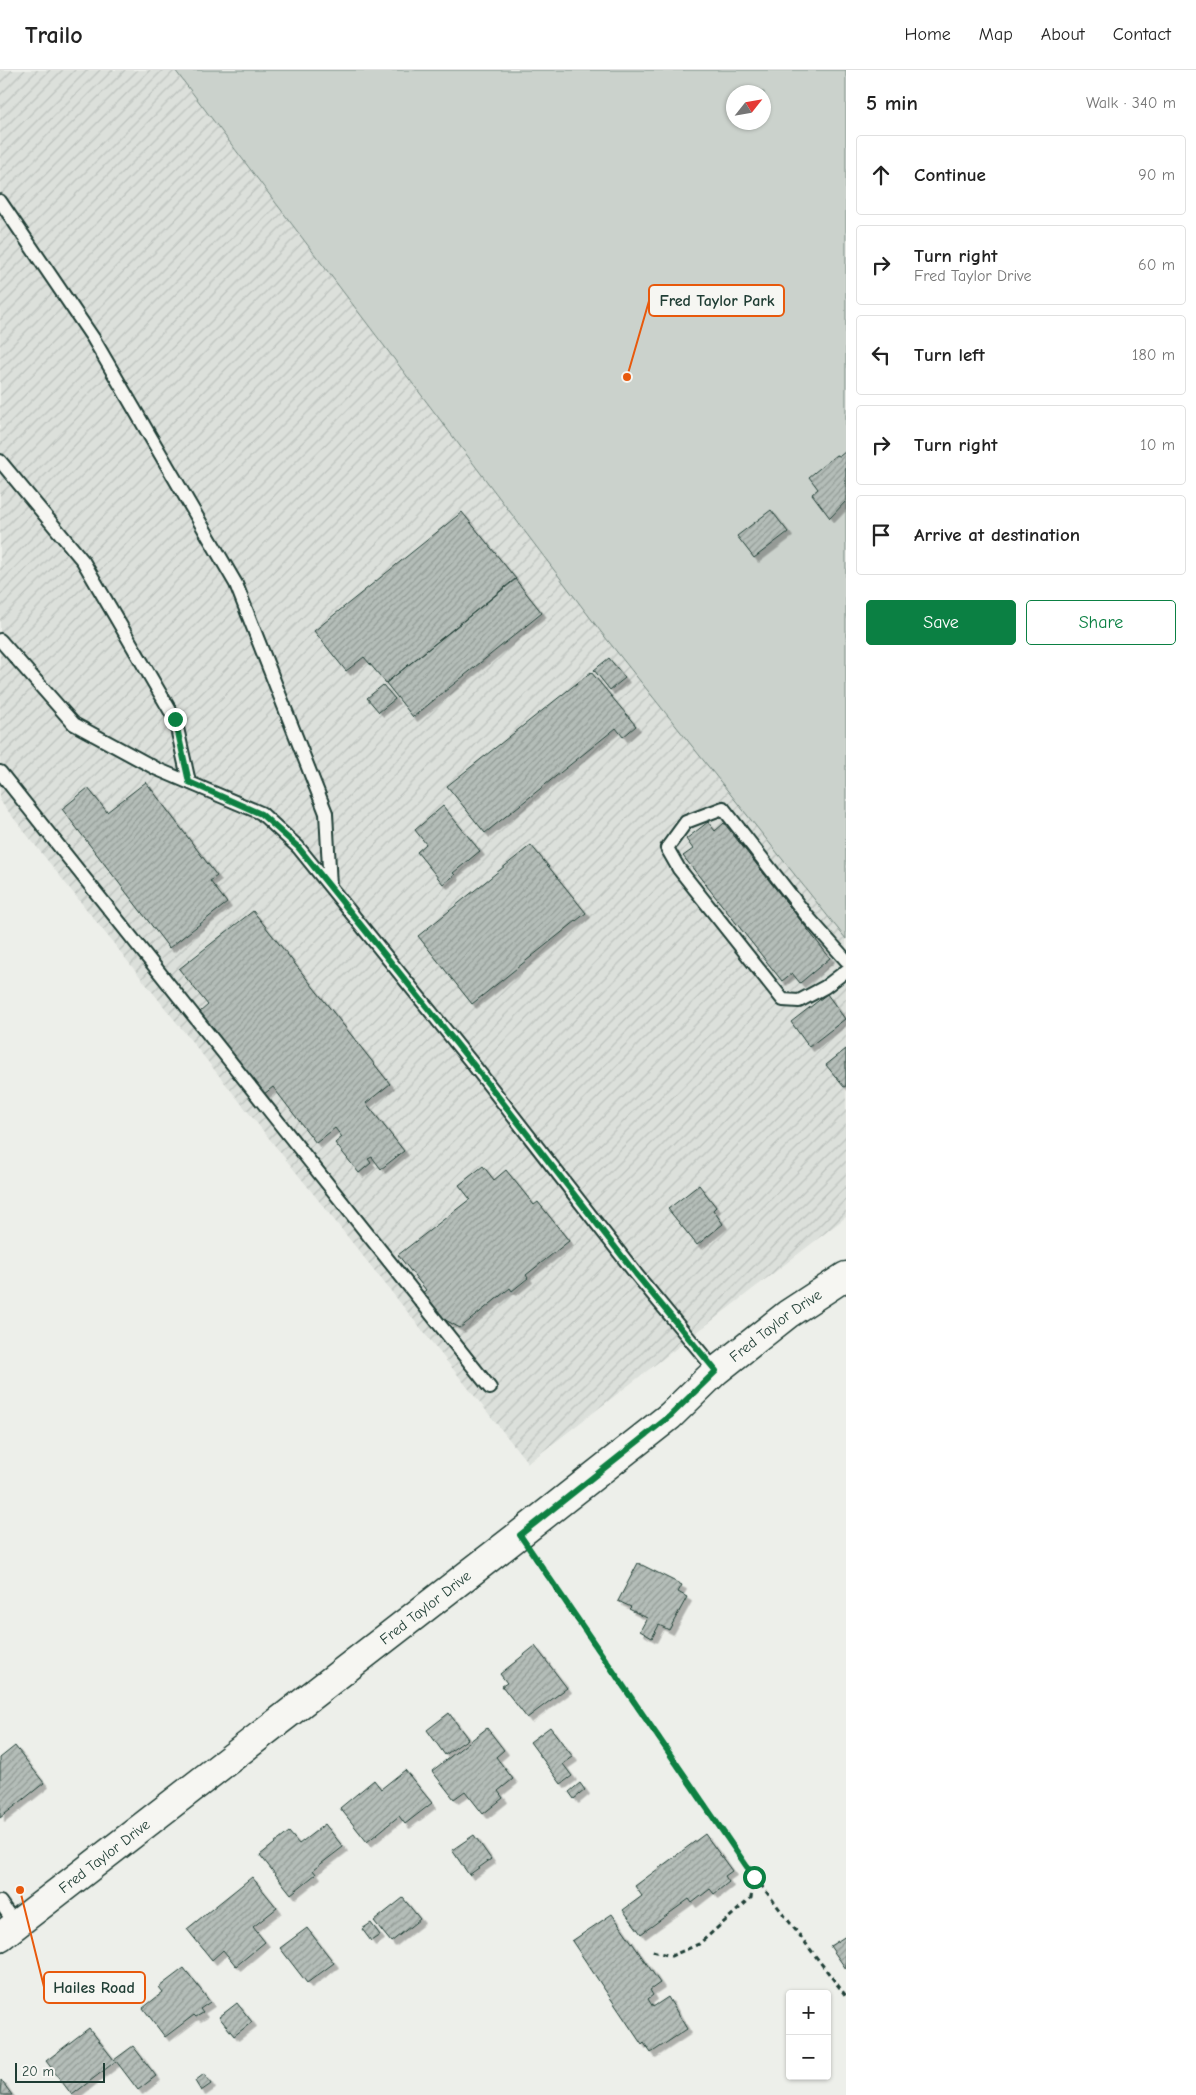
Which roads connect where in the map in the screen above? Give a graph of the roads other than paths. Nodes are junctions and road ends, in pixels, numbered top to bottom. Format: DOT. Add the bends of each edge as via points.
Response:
graph roads {
  1 [pos="0,201"];
  2 [pos="0,461"];
  3 [pos="0,640"];
  4 [pos="0,772"];
  5 [pos="189,782"];
  6 [pos="330,886"];
  7 [pos="846,960"];
  8 [pos="846,971"];
  9 [pos="846,1276"];
  10 [pos="716,1371"];
  11 [pos="490,1388"];
  12 [pos="0,1902"];
  13 [pos="8,1931"];
  1 -- 6 [label="lane" via="93,338 236,584 326,812"];
  2 -- 5 [label="lane" via="84,561 175,719"];
  3 -- 5 [label="lane" via="74,724 157,769"];
  4 -- 11 [label="lane"];
  5 -- 6 [label="lane" via="261,814 298,847"];
  6 -- 10 [label="lane"];
  7 -- 8 [label="lane" via="807,916 723,808 686,822 667,848 679,869 783,1000 799,1001"];
  9 -- 10 [label="main road, Fred Taylor Drive" via="788,1314"];
  10 -- 13 [label="main road, Fred Taylor Drive" via="670,1416 520,1535"];
  12 -- 13 [label="lane"];
}
